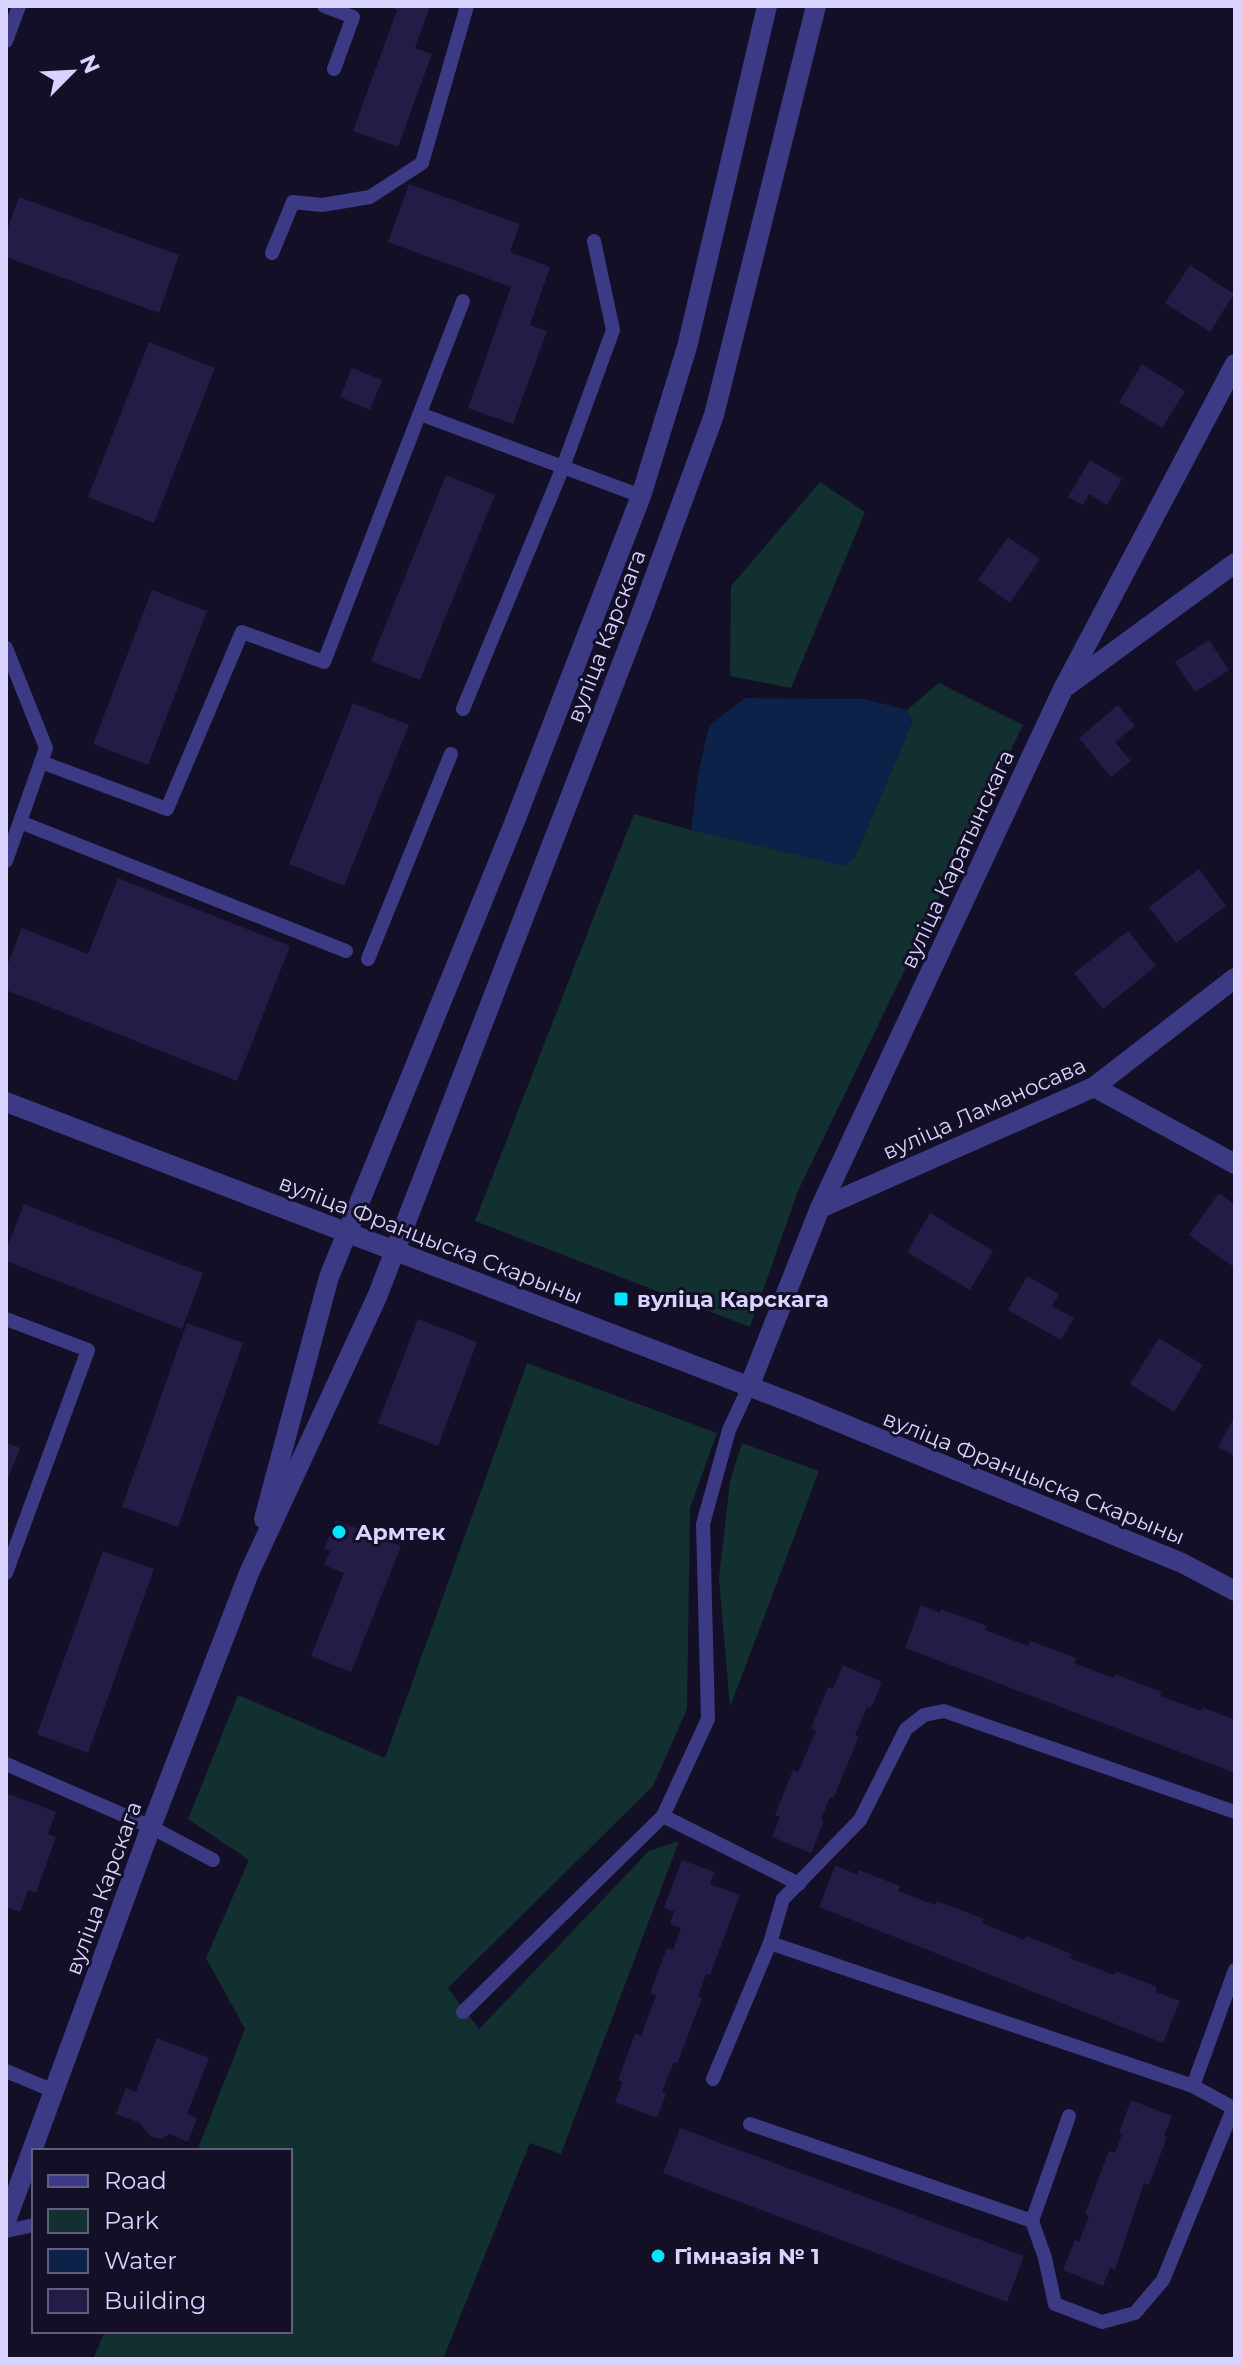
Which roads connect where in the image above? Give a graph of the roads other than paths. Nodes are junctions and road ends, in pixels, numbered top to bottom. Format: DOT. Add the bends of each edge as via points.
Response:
graph roads {
  1 [pos="19,6"];
  2 [pos="324,6"];
  3 [pos="467,6"];
  4 [pos="767,6"];
  5 [pos="816,6"];
  6 [pos="6,41"];
  7 [pos="334,69"];
  8 [pos="594,241"];
  9 [pos="272,253"];
  10 [pos="463,301"];
  11 [pos="1235,364"];
  12 [pos="420,414"];
  13 [pos="563,467"];
  14 [pos="641,496"];
  15 [pos="1235,563"];
  16 [pos="6,648"];
  17 [pos="1063,689"];
  18 [pos="463,709"];
  19 [pos="451,754"];
  20 [pos="41,762"];
  21 [pos="20,822"];
  22 [pos="6,861"];
  23 [pos="346,951"];
  24 [pos="368,959"];
  25 [pos="1235,978"];
  26 [pos="1094,1087"];
  27 [pos="6,1102"];
  28 [pos="1235,1164"];
  29 [pos="820,1208"];
  30 [pos="348,1234"];
  31 [pos="394,1252"];
  32 [pos="6,1319"];
  33 [pos="749,1387"];
  34 [pos="6,1573"];
  35 [pos="249,1573"];
  36 [pos="1235,1591"];
  37 [pos="6,1764"];
  38 [pos="1235,1812"];
  39 [pos="663,1816"];
  40 [pos="151,1827"];
  41 [pos="213,1860"];
  42 [pos="799,1884"];
  43 [pos="770,1943"];
  44 [pos="1235,1970"];
  45 [pos="463,2012"];
  46 [pos="6,2071"];
  47 [pos="713,2079"];
  48 [pos="1193,2086"];
  49 [pos="54,2091"];
  50 [pos="1234,2109"];
  51 [pos="1069,2116"];
  52 [pos="750,2124"];
  53 [pos="33,2149"];
  54 [pos="32,2151"];
  55 [pos="6,2221"];
  56 [pos="1032,2221"];
  57 [pos="32,2225"];
  58 [pos="6,2231"];
  1 -- 6 [label="lane"];
  2 -- 7 [label="lane" via="353,17"];
  3 -- 9 [label="lane" via="422,163 370,197 322,205 293,202"];
  4 -- 14 [label="street, вуліца Карскага" via="687,347"];
  5 -- 31 [label="street, вуліца Карскага" via="714,415"];
  8 -- 13 [label="lane" via="613,330"];
  10 -- 12 [label="lane"];
  11 -- 17 [label="street, вуліца Каратынскага"];
  12 -- 13 [label="lane"];
  12 -- 20 [label="lane" via="324,662 242,632 167,809"];
  13 -- 14 [label="lane"];
  13 -- 18 [label="lane"];
  14 -- 30 [label="street, вуліца Карскага"];
  15 -- 17 [label="street"];
  16 -- 20 [label="lane" via="46,748"];
  17 -- 29 [label="street, вуліца Каратынскага"];
  19 -- 24 [label="lane"];
  20 -- 21 [label="lane"];
  21 -- 22 [label="lane"];
  21 -- 23 [label="lane"];
  25 -- 26 [label="street, вуліца Ламаносава"];
  26 -- 28 [label="street"];
  26 -- 29 [label="street, вуліца Ламаносава"];
  27 -- 30 [label="street, вуліца Францыска Скарыны"];
  29 -- 33 [label="street, вуліца Каратынскага"];
  30 -- 31 [label="street, вуліца Францыска Скарыны"];
  30 -- 35 [label="street, вуліца Карскага" via="329,1277"];
  31 -- 33 [label="street, вуліца Францыска Скарыны"];
  31 -- 35 [label="street, вуліца Карскага"];
  32 -- 34 [label="lane" via="88,1350"];
  33 -- 36 [label="street, вуліца Францыска Скарыны" via="1182,1563"];
  33 -- 39 [label="lane" via="729,1430 703,1524 708,1719"];
  35 -- 40 [label="street, вуліца Карскага"];
  37 -- 40 [label="lane"];
  38 -- 42 [label="lane" via="944,1711 924,1715 906,1729 860,1820"];
  39 -- 42 [label="lane"];
  39 -- 45 [label="lane"];
  40 -- 41 [label="lane"];
  40 -- 49 [label="street, вуліца Карскага"];
  42 -- 43 [label="lane" via="783,1899"];
  43 -- 47 [label="lane"];
  43 -- 48 [label="lane"];
  44 -- 48 [label="lane"];
  46 -- 49 [label="lane"];
  48 -- 50 [label="lane"];
  49 -- 53 [label="street, вуліца Карскага"];
  50 -- 56 [label="lane" via="1163,2280 1135,2313 1102,2322 1055,2304"];
  51 -- 56 [label="lane"];
  52 -- 56 [label="lane"];
  54 -- 55 [label="street, вуліца Карскага"];
  57 -- 58 [label="lane"];
}
